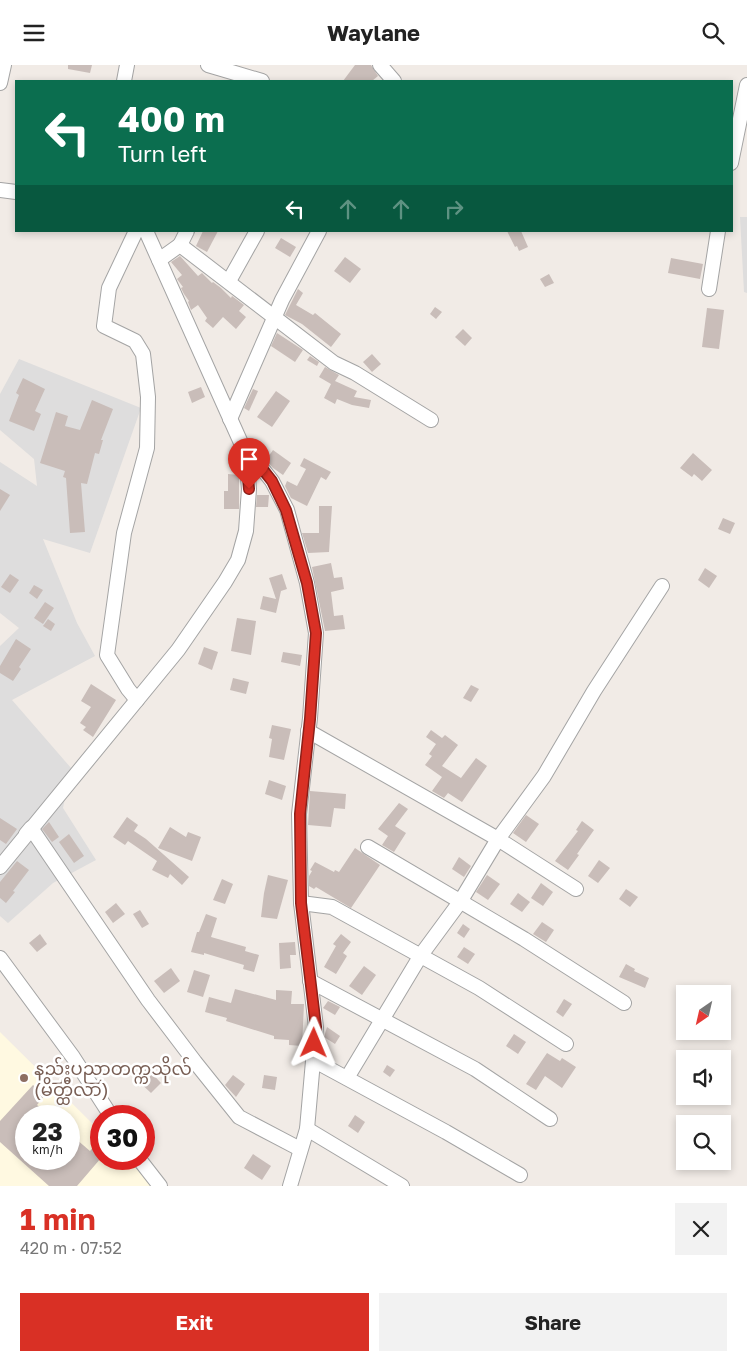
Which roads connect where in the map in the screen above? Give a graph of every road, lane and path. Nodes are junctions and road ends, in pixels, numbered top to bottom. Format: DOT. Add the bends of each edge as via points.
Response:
graph roads {
  1 [pos="127,65"];
  2 [pos="208,65"];
  3 [pos="380,65"];
  4 [pos="124,80"];
  5 [pos="254,80"];
  6 [pos="393,80"];
  7 [pos="747,85"];
  8 [pos="739,123"];
  9 [pos="733,153"];
  10 [pos="0,190"];
  11 [pos="15,192"];
  12 [pos="136,232"];
  13 [pos="146,232"];
  14 [pos="186,232"];
  15 [pos="256,232"];
  16 [pos="318,232"];
  17 [pos="718,232"];
  18 [pos="180,245"];
  19 [pos="160,260"];
  20 [pos="229,281"];
  21 [pos="709,289"];
  22 [pos="275,318"];
  23 [pos="230,419"];
  24 [pos="431,420"];
  25 [pos="246,454"];
  26 [pos="662,587"];
  27 [pos="137,700"];
  28 [pos="308,731"];
  29 [pos="31,829"];
  30 [pos="498,839"];
  31 [pos="368,847"];
  32 [pos="0,861"];
  33 [pos="0,867"];
  34 [pos="576,889"];
  35 [pos="460,902"];
  36 [pos="301,903"];
  37 [pos="422,955"];
  38 [pos="0,958"];
  39 [pos="310,981"];
  40 [pos="624,1003"];
  41 [pos="382,1019"];
  42 [pos="566,1044"];
  43 [pos="313,1060"];
  44 [pos="347,1078"];
  45 [pos="104,1105"];
  46 [pos="550,1119"];
  47 [pos="307,1129"];
  48 [pos="300,1149"];
  49 [pos="148,1170"];
  50 [pos="520,1175"];
  51 [pos="160,1186"];
  52 [pos="290,1186"];
  53 [pos="402,1186"];
  1 -- 4 [label="street"];
  2 -- 5 [label="street"];
  3 -- 6 [label="street"];
  7 -- 8 [label="street"];
  8 -- 9 [label="street"];
  10 -- 11 [label="street"];
  12 -- 27 [label="street" via="109,288 104,326 135,341 143,354 148,397 147,448 124,533 107,655"];
  13 -- 19 [label="street"];
  14 -- 18 [label="street"];
  15 -- 20 [label="street"];
  16 -- 22 [label="street"];
  17 -- 21 [label="street"];
  18 -- 19 [label="street"];
  18 -- 20 [label="street"];
  19 -- 23 [label="street"];
  20 -- 22 [label="street"];
  22 -- 23 [label="street"];
  22 -- 24 [label="street" via="334,363"];
  23 -- 25 [label="street"];
  25 -- 27 [label="street" via="249,489 246,531 238,560 178,650"];
  25 -- 28 [label="street" via="253,457 267,474 286,510 307,583 316,633"];
  26 -- 30 [label="street" via="594,691 544,776"];
  27 -- 29 [label="street"];
  28 -- 30 [label="street"];
  28 -- 36 [label="street" via="300,814"];
  29 -- 32 [label="street"];
  29 -- 33 [label="street"];
  29 -- 48 [label="street" via="148,1000 240,1117"];
  30 -- 34 [label="street"];
  30 -- 35 [label="street"];
  31 -- 35 [label="street"];
  35 -- 37 [label="street"];
  35 -- 40 [label="street"];
  36 -- 37 [label="street" via="332,907"];
  36 -- 39 [label="street"];
  37 -- 41 [label="street"];
  37 -- 42 [label="street"];
  38 -- 45 [label="street"];
  39 -- 41 [label="street"];
  39 -- 43 [label="street" via="316,1027"];
  41 -- 44 [label="street"];
  41 -- 46 [label="street" via="475,1069"];
  43 -- 44 [label="street"];
  43 -- 47 [label="street"];
  44 -- 50 [label="street"];
  47 -- 48 [label="street"];
  47 -- 53 [label="street"];
  48 -- 52 [label="street"];
  49 -- 51 [label="street"];
}
